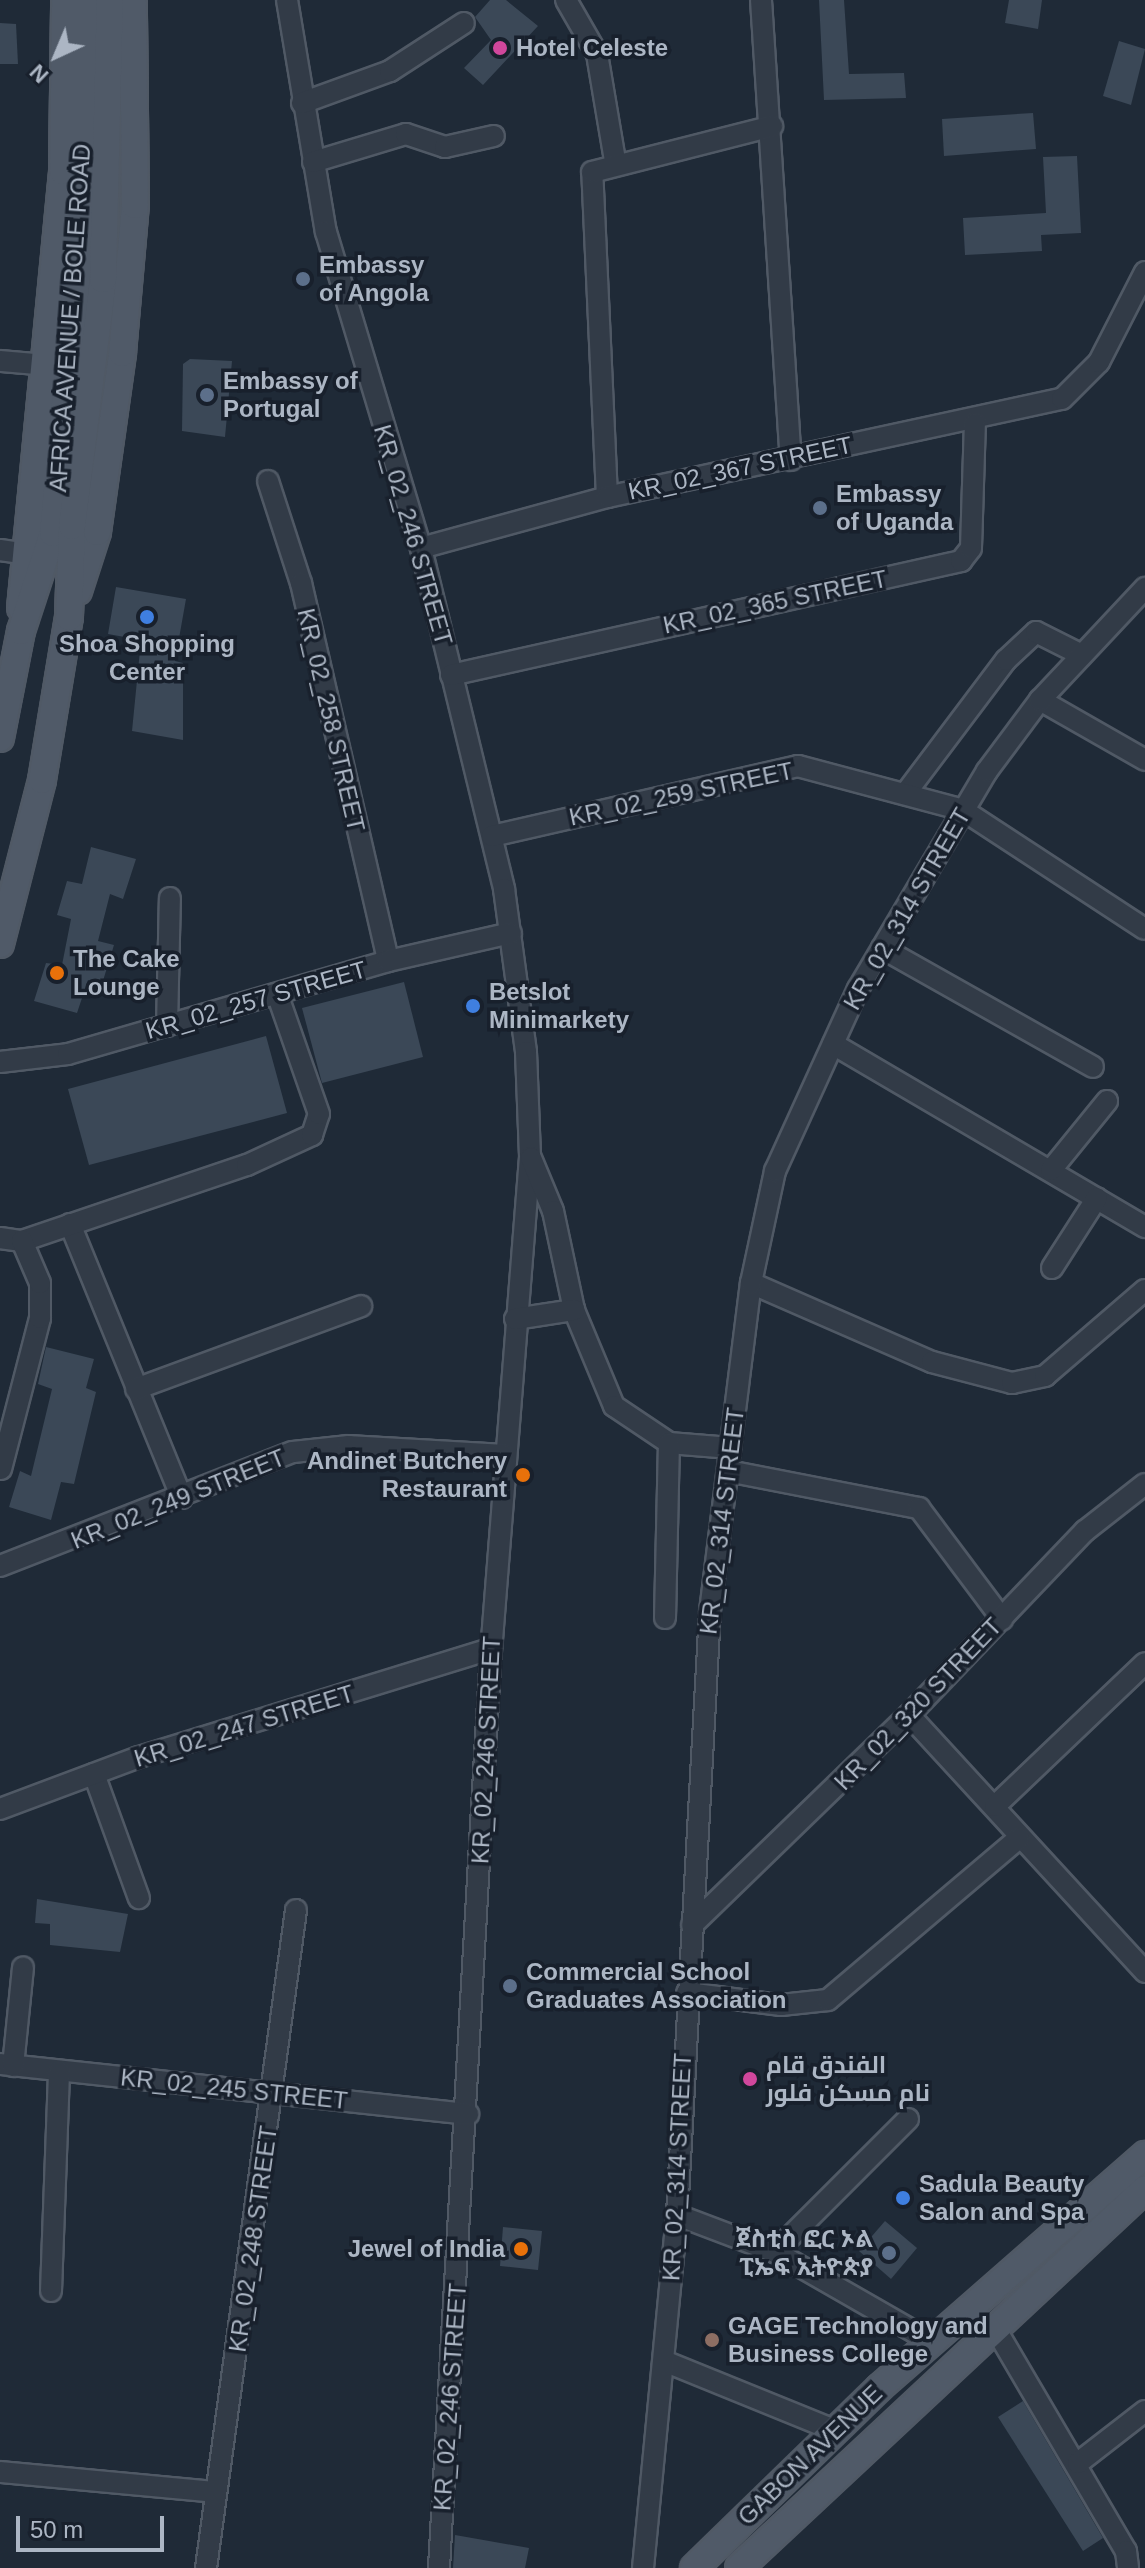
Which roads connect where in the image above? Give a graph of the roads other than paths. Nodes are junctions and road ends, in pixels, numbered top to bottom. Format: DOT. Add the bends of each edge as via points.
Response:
graph roads {
  1 [pos="65,0"];
  2 [pos="84,0"];
  3 [pos="110,0"];
  4 [pos="133,0"];
  5 [pos="287,0"];
  6 [pos="566,0"];
  7 [pos="761,0"];
  8 [pos="464,23"];
  9 [pos="302,103"];
  10 [pos="772,126"];
  11 [pos="494,136"];
  12 [pos="615,160"];
  13 [pos="313,162"];
  14 [pos="1145,272"];
  15 [pos="0,361"];
  16 [pos="47,365"];
  17 [pos="975,423"];
  18 [pos="791,460"];
  19 [pos="268,481"];
  20 [pos="607,497"];
  21 [pos="421,548"];
  22 [pos="11,552"];
  23 [pos="1145,588"];
  24 [pos="69,617"];
  25 [pos="21,631"];
  26 [pos="1080,654"];
  27 [pos="451,675"];
  28 [pos="1040,700"];
  29 [pos="0,738"];
  30 [pos="1145,760"];
  31 [pos="905,794"];
  32 [pos="963,810"];
  33 [pos="492,836"];
  34 [pos="170,898"];
  35 [pos="1145,929"];
  36 [pos="511,933"];
  37 [pos="0,944"];
  38 [pos="882,948"];
  39 [pos="388,961"];
  40 [pos="278,996"];
  41 [pos="167,1026"];
  42 [pos="833,1044"];
  43 [pos="0,1062"];
  44 [pos="1093,1067"];
  45 [pos="1107,1101"];
  46 [pos="530,1157"];
  47 [pos="1051,1170"];
  48 [pos="1097,1198"];
  49 [pos="70,1224"];
  50 [pos="1145,1227"];
  51 [pos="0,1238"];
  52 [pos="22,1241"];
  53 [pos="1052,1268"];
  54 [pos="751,1283"];
  55 [pos="1145,1290"];
  56 [pos="361,1306"];
  57 [pos="574,1310"];
  58 [pos="515,1319"];
  59 [pos="136,1389"];
  60 [pos="669,1443"];
  61 [pos="731,1448"];
  62 [pos="504,1455"];
  63 [pos="1,1469"];
  64 [pos="728,1471"];
  65 [pos="1145,1484"];
  66 [pos="182,1498"];
  67 [pos="0,1566"];
  68 [pos="665,1618"];
  69 [pos="1002,1619"];
  70 [pos="491,1649"];
  71 [pos="1145,1663"];
  72 [pos="909,1715"];
  73 [pos="94,1774"];
  74 [pos="995,1806"];
  75 [pos="0,1809"];
  76 [pos="1019,1838"];
  77 [pos="139,1898"];
  78 [pos="296,1910"];
  79 [pos="692,1925"];
  80 [pos="23,1968"];
  81 [pos="1145,1972"];
  82 [pos="687,1993"];
  83 [pos="6,2065"];
  84 [pos="59,2071"];
  85 [pos="275,2092"];
  86 [pos="468,2114"];
  87 [pos="908,2119"];
  88 [pos="1145,2155"];
  89 [pos="1145,2189"];
  90 [pos="677,2215"];
  91 [pos="775,2252"];
  92 [pos="51,2291"];
  93 [pos="995,2328"];
  94 [pos="932,2342"];
  95 [pos="664,2361"];
  96 [pos="1145,2411"];
  97 [pos="834,2430"];
  98 [pos="1078,2463"];
  99 [pos="0,2472"];
  100 [pos="215,2492"];
  101 [pos="206,2568"];
  102 [pos="439,2568"];
  103 [pos="643,2568"];
  104 [pos="694,2568"];
  105 [pos="739,2568"];
  106 [pos="1128,2568"];
  1 -- 16 [label="main road, AFRICA AVENUE / BOLE ROAD" via="63,171"];
  2 -- 25 [label="main road, AFRICA AVENUE / BOLE ROAD" via="84,201 53,533"];
  3 -- 24 [label="main road, AFRICA AVENUE / BOLE ROAD" via="103,279 72,526"];
  4 -- 24 [label="main road, AFRICA AVENUE / BOLE ROAD" via="135,205 122,353 97,532"];
  5 -- 9 [label="street, KR_02_246 STREET"];
  6 -- 12 [label="street" via="597,54"];
  7 -- 10 [label="street"];
  8 -- 9 [label="street" via="390,71"];
  9 -- 13 [label="street, KR_02_246 STREET"];
  10 -- 12 [label="street"];
  10 -- 18 [label="street"];
  11 -- 13 [label="street" via="445,147 406,134"];
  12 -- 20 [label="street" via="600,164 590,178"];
  13 -- 21 [label="street, KR_02_246 STREET" via="337,278"];
  14 -- 17 [label="street, KR_02_367 STREET" via="1099,362 1062,399"];
  15 -- 16 [label="street"];
  16 -- 22 [label="main road, AFRICA AVENUE / BOLE ROAD"];
  17 -- 18 [label="street, KR_02_367 STREET"];
  17 -- 27 [label="street, KR_02_365 STREET" via="971,548 961,561"];
  18 -- 20 [label="street, KR_02_367 STREET"];
  19 -- 39 [label="street, KR_02_258 STREET" via="301,583"];
  20 -- 21 [label="street, KR_02_367 STREET"];
  21 -- 27 [label="street, KR_02_246 STREET"];
  22 -- 25 [label="main road, AFRICA AVENUE / BOLE ROAD"];
  23 -- 26 [label="street, KR_02_314 STREET"];
  24 -- 37 [label="main road, AFRICA AVENUE / BOLE ROAD" via="42,780"];
  25 -- 29 [label="main road, AFRICA AVENUE / BOLE ROAD"];
  26 -- 28 [label="street, KR_02_314 STREET"];
  26 -- 31 [label="street" via="1036,632 1006,660"];
  27 -- 33 [label="street, KR_02_246 STREET"];
  28 -- 30 [label="street"];
  28 -- 32 [label="street, KR_02_314 STREET"];
  31 -- 32 [label="street, KR_02_259 STREET"];
  31 -- 33 [label="street, KR_02_259 STREET" via="798,766"];
  32 -- 35 [label="street, KR_02_259 STREET"];
  32 -- 38 [label="street, KR_02_314 STREET"];
  33 -- 36 [label="street, KR_02_246 STREET"];
  34 -- 41 [label="street"];
  36 -- 39 [label="street, KR_02_257 STREET"];
  36 -- 46 [label="street, KR_02_246 STREET"];
  38 -- 42 [label="street, KR_02_314 STREET"];
  38 -- 44 [label="street"];
  39 -- 40 [label="street, KR_02_257 STREET"];
  40 -- 41 [label="street, KR_02_257 STREET"];
  40 -- 49 [label="street" via="319,1114 312,1135 247,1165"];
  41 -- 43 [label="street, KR_02_257 STREET" via="68,1054"];
  42 -- 47 [label="street"];
  42 -- 54 [label="street, KR_02_314 STREET" via="775,1171"];
  45 -- 47 [label="street"];
  46 -- 57 [label="street" via="553,1211"];
  46 -- 58 [label="street, KR_02_246 STREET"];
  47 -- 48 [label="street"];
  48 -- 50 [label="street"];
  48 -- 53 [label="street"];
  49 -- 52 [label="street"];
  49 -- 59 [label="street"];
  51 -- 52 [label="street"];
  52 -- 63 [label="street" via="40,1283 40,1318"];
  54 -- 55 [label="street" via="932,1362 1012,1383 1045,1376"];
  54 -- 61 [label="street, KR_02_314 STREET"];
  56 -- 59 [label="street"];
  57 -- 58 [label="street"];
  57 -- 60 [label="street" via="614,1406"];
  58 -- 62 [label="street, KR_02_246 STREET"];
  59 -- 66 [label="street"];
  60 -- 61 [label="street"];
  60 -- 68 [label="street"];
  61 -- 64 [label="street, KR_02_314 STREET"];
  62 -- 66 [label="street, KR_02_249 STREET" via="349,1446 293,1452"];
  62 -- 70 [label="street, KR_02_246 STREET"];
  64 -- 69 [label="street" via="919,1508"];
  64 -- 79 [label="street, KR_02_314 STREET" via="710,1611"];
  65 -- 69 [label="street, KR_02_320 STREET" via="1085,1531"];
  66 -- 67 [label="street, KR_02_249 STREET"];
  69 -- 72 [label="street, KR_02_320 STREET"];
  70 -- 73 [label="street, KR_02_247 STREET"];
  70 -- 86 [label="street, KR_02_246 STREET"];
  71 -- 74 [label="street"];
  72 -- 74 [label="street"];
  72 -- 79 [label="street, KR_02_320 STREET"];
  73 -- 75 [label="street, KR_02_247 STREET"];
  73 -- 77 [label="street"];
  74 -- 76 [label="street"];
  76 -- 81 [label="street"];
  76 -- 82 [label="street" via="828,2000 781,2005"];
  78 -- 85 [label="street, KR_02_248 STREET"];
  79 -- 82 [label="street, KR_02_314 STREET"];
  80 -- 83 [label="street"];
  82 -- 90 [label="street, KR_02_314 STREET"];
  83 -- 84 [label="street, KR_02_245 STREET"];
  84 -- 85 [label="street, KR_02_245 STREET"];
  84 -- 92 [label="street"];
  85 -- 86 [label="street, KR_02_245 STREET"];
  85 -- 100 [label="street, KR_02_248 STREET"];
  86 -- 102 [label="street, KR_02_246 STREET"];
  87 -- 91 [label="street"];
  88 -- 94 [label="main road, GABON AVENUE"];
  89 -- 93 [label="main road, GABON AVENUE"];
  90 -- 91 [label="street"];
  90 -- 95 [label="street, KR_02_314 STREET"];
  91 -- 94 [label="street"];
  93 -- 98 [label="street"];
  93 -- 105 [label="main road, GABON AVENUE"];
  94 -- 97 [label="main road, GABON AVENUE"];
  95 -- 97 [label="street"];
  95 -- 103 [label="street, KR_02_314 STREET"];
  96 -- 98 [label="street"];
  97 -- 104 [label="main road, GABON AVENUE"];
  98 -- 106 [label="street" via="1126,2551"];
  99 -- 100 [label="street"];
  100 -- 101 [label="street, KR_02_248 STREET"];
}
